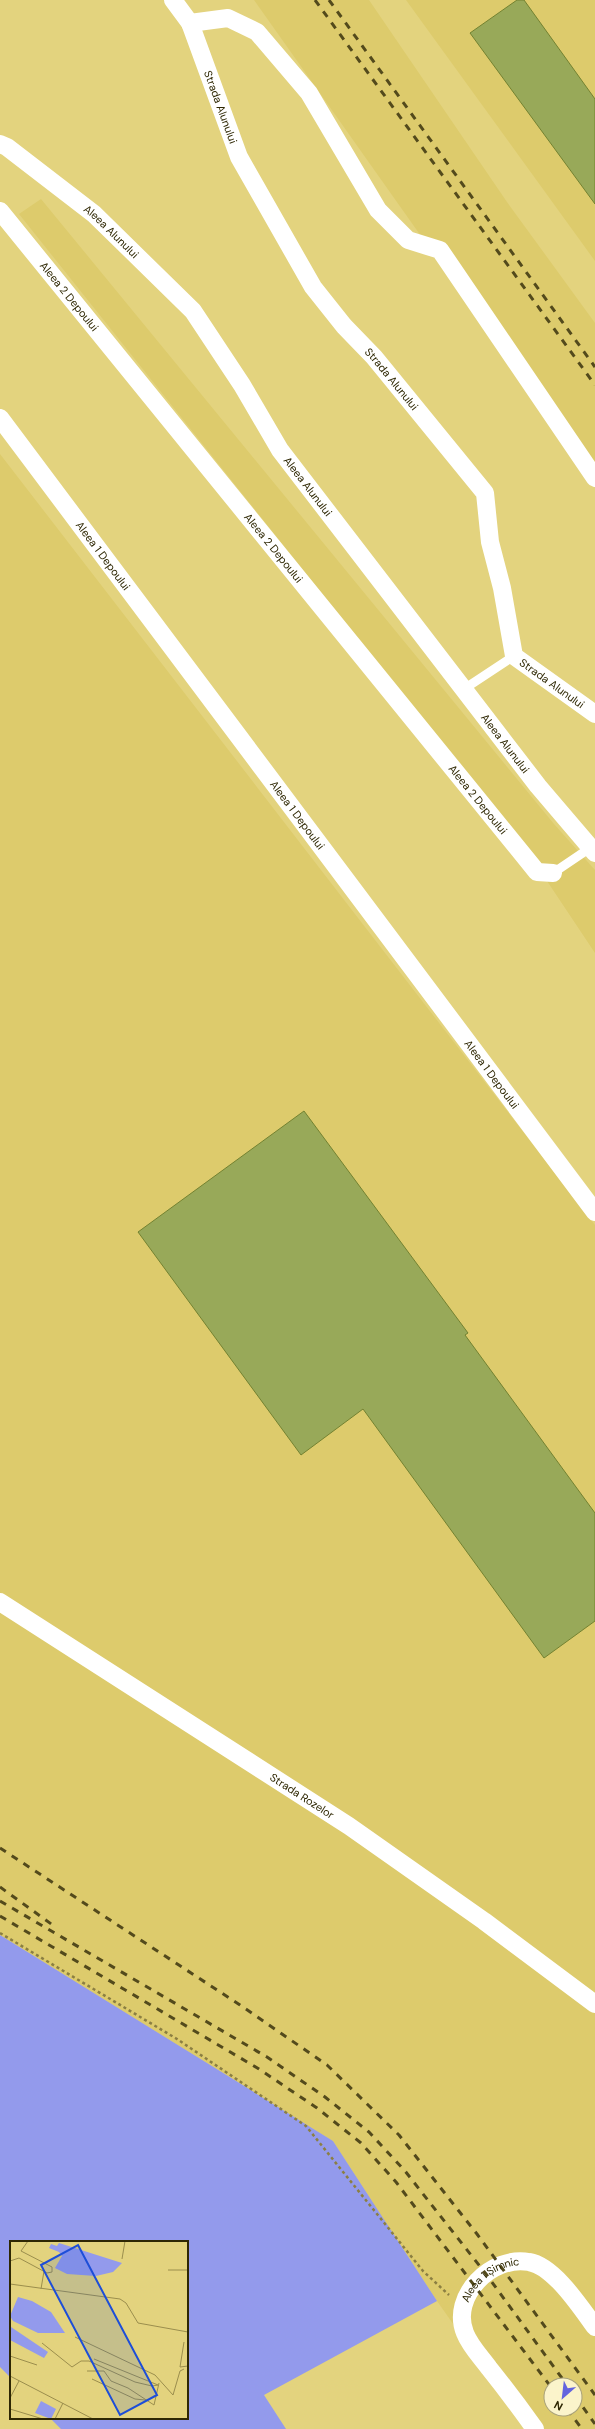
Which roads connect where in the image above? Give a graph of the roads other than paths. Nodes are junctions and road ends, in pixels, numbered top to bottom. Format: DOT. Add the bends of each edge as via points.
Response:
graph roads {
  1 [pos="173,0"];
  2 [pos="190,24"];
  3 [pos="0,144"];
  4 [pos="0,212"];
  5 [pos="0,418"];
  6 [pos="595,478"];
  7 [pos="514,656"];
  8 [pos="464,689"];
  9 [pos="595,714"];
  10 [pos="593,850"];
  11 [pos="553,873"];
  12 [pos="595,1212"];
  13 [pos="0,1602"];
  14 [pos="595,2004"];
  15 [pos="595,2327"];
  16 [pos="535,2429"];
  1 -- 2 [label="street, Strada Alunului"];
  2 -- 6 [label="street" via="228,18 257,32 309,93 378,210 408,240 440,250"];
  2 -- 7 [label="street, Strada Alunului" via="240,157 313,287 485,493 490,542 502,588"];
  3 -- 8 [label="street, Aleea Alunului" via="94,214 193,311 242,385 280,450"];
  4 -- 11 [label="street, Aleea 2 Depoului" via="537,872"];
  5 -- 12 [label="street, Aleea 1 Depoului"];
  7 -- 8 [label="lane"];
  7 -- 9 [label="street, Strada Alunului"];
  8 -- 10 [label="street, Aleea Alunului" via="538,786"];
  10 -- 11 [label="lane"];
  13 -- 14 [label="street, Strada Rozelor" via="349,1826 484,1920"];
  15 -- 16 [label="street, Aleea 1 Șimnic" via="566,2289 546,2271 529,2262 508,2263 486,2274 470,2290 463,2308 464,2332"];
}
